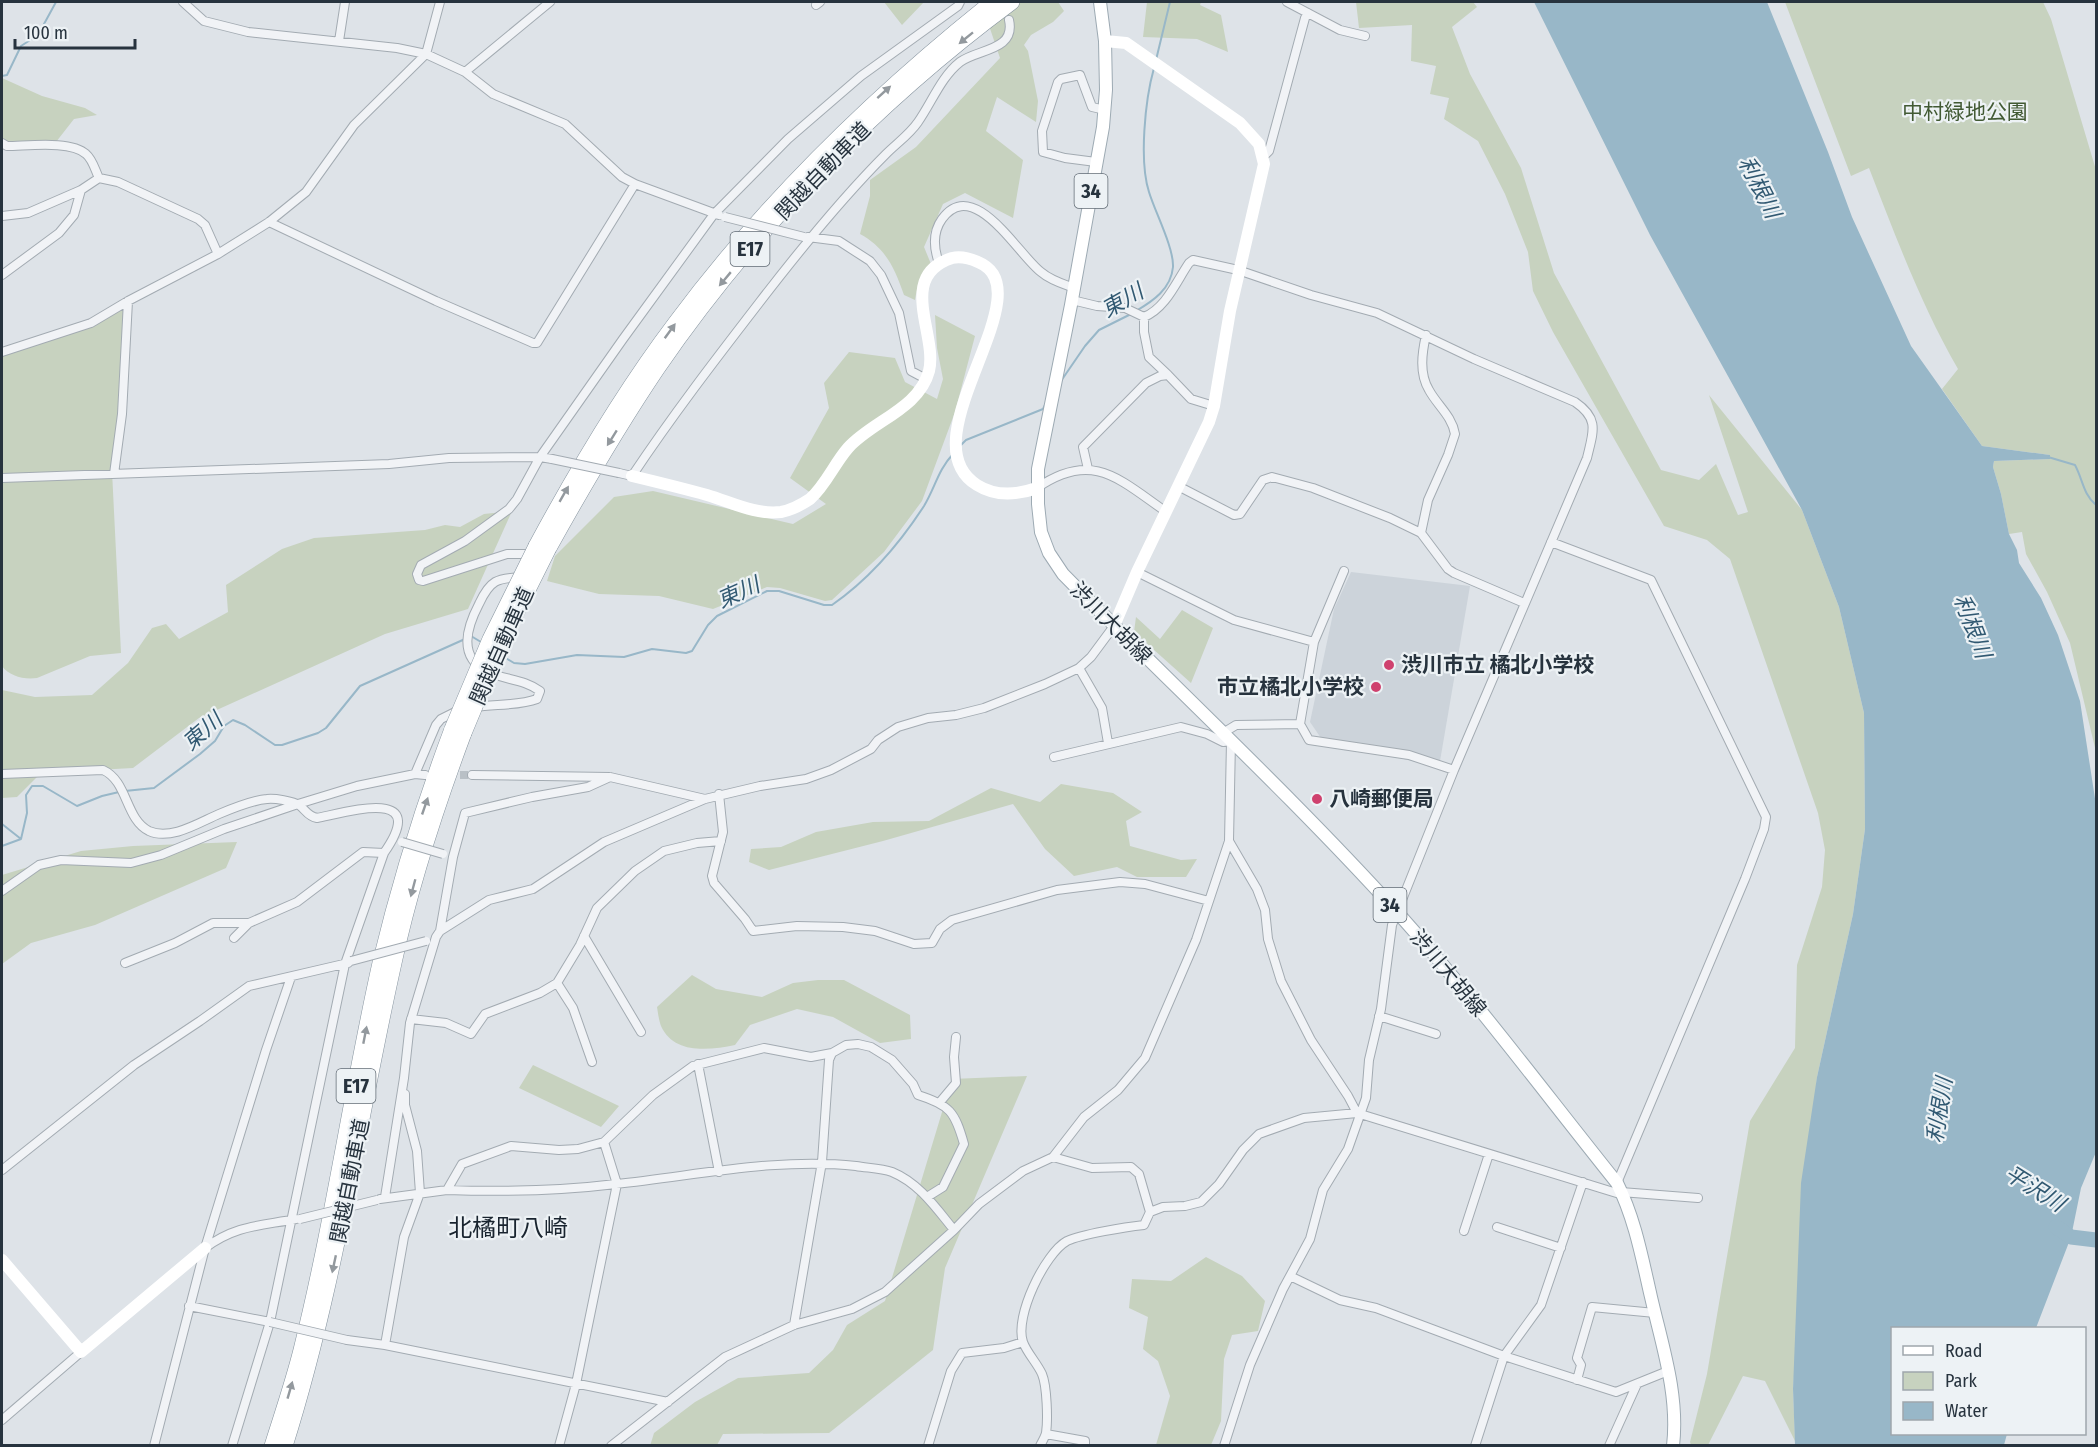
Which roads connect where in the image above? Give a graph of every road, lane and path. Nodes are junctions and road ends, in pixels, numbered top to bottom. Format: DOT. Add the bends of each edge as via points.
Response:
graph roads {
  1 [pos="183,2"];
  2 [pos="345,2"];
  3 [pos="440,2"];
  4 [pos="547,2"];
  5 [pos="992,2"];
  6 [pos="1012,2"];
  7 [pos="1100,2"];
  8 [pos="1287,2"];
  9 [pos="958,3"];
  10 [pos="1308,13"];
  11 [pos="1009,20"];
  12 [pos="1365,36"];
  13 [pos="339,41"];
  14 [pos="1105,41"];
  15 [pos="426,54"];
  16 [pos="465,72"];
  17 [pos="1105,110"];
  18 [pos="2,143"];
  19 [pos="1263,157"];
  20 [pos="1096,162"];
  21 [pos="99,178"];
  22 [pos="635,184"];
  23 [pos="81,190"];
  24 [pos="714,214"];
  25 [pos="2,216"];
  26 [pos="269,222"];
  27 [pos="807,237"];
  28 [pos="219,254"];
  29 [pos="939,263"];
  30 [pos="1239,270"];
  31 [pos="2,275"];
  32 [pos="1073,294"];
  33 [pos="128,301"];
  34 [pos="1141,317"];
  35 [pos="1426,335"];
  36 [pos="2,352"];
  37 [pos="1168,375"];
  38 [pos="926,379"];
  39 [pos="1214,406"];
  40 [pos="540,457"];
  41 [pos="1088,469"];
  42 [pos="114,474"];
  43 [pos="626,474"];
  44 [pos="2,478"];
  45 [pos="1178,486"];
  46 [pos="1037,488"];
  47 [pos="1165,511"];
  48 [pos="1421,533"];
  49 [pos="1551,542"];
  50 [pos="542,547"];
  51 [pos="1344,571"];
  52 [pos="1137,572"];
  53 [pos="1524,603"];
  54 [pos="1114,626"];
  55 [pos="1314,642"];
  56 [pos="1079,668"];
  57 [pos="1300,724"];
  58 [pos="458,731"];
  59 [pos="1227,737"];
  60 [pos="1108,743"];
  61 [pos="1054,757"];
  62 [pos="1454,770"];
  63 [pos="2,774"];
  64 [pos="415,774"];
  65 [pos="425,775"];
  66 [pos="472,775"];
  67 [pos="610,777"];
  68 [pos="719,794"];
  69 [pos="705,799"];
  70 [pos="298,804"];
  71 [pos="398,840"];
  72 [pos="721,841"];
  73 [pos="1229,841"];
  74 [pos="384,854"];
  75 [pos="453,857"];
  76 [pos="2,891"];
  77 [pos="1209,901"];
  78 [pos="1398,913"];
  79 [pos="249,923"];
  80 [pos="438,934"];
  81 [pos="584,936"];
  82 [pos="234,938"];
  83 [pos="126,963"];
  84 [pos="348,963"];
  85 [pos="291,977"];
  86 [pos="557,983"];
  87 [pos="1379,1016"];
  88 [pos="411,1019"];
  89 [pos="641,1032"];
  90 [pos="1436,1034"];
  91 [pos="956,1037"];
  92 [pos="832,1053"];
  93 [pos="592,1062"];
  94 [pos="698,1064"];
  95 [pos="404,1078"];
  96 [pos="940,1102"];
  97 [pos="1359,1114"];
  98 [pos="604,1142"];
  99 [pos="1490,1154"];
  100 [pos="1053,1157"];
  101 [pos="822,1162"];
  102 [pos="2,1170"];
  103 [pos="719,1172"];
  104 [pos="1582,1182"];
  105 [pos="617,1184"];
  106 [pos="447,1190"];
  107 [pos="1620,1190"];
  108 [pos="420,1192"];
  109 [pos="927,1197"];
  110 [pos="1698,1198"];
  111 [pos="381,1199"];
  112 [pos="1150,1212"];
  113 [pos="296,1219"];
  114 [pos="1497,1227"];
  115 [pos="954,1230"];
  116 [pos="1464,1231"];
  117 [pos="205,1248"];
  118 [pos="1561,1248"];
  119 [pos="2,1260"];
  120 [pos="1290,1276"];
  121 [pos="189,1306"];
  122 [pos="1655,1313"];
  123 [pos="270,1322"];
  124 [pos="794,1325"];
  125 [pos="1023,1342"];
  126 [pos="385,1345"];
  127 [pos="81,1352"];
  128 [pos="1504,1356"];
  129 [pos="1668,1371"];
  130 [pos="1577,1380"];
  131 [pos="576,1384"];
  132 [pos="1637,1384"];
  133 [pos="668,1402"];
  134 [pos="2,1420"];
  135 [pos="1046,1434"];
  136 [pos="154,1446"];
  137 [pos="232,1446"];
  138 [pos="272,1446"];
  139 [pos="285,1446"];
  140 [pos="559,1446"];
  141 [pos="610,1446"];
  142 [pos="928,1446"];
  143 [pos="1040,1446"];
  144 [pos="1085,1446"];
  145 [pos="1224,1446"];
  146 [pos="1475,1446"];
  147 [pos="1609,1446"];
  148 [pos="1673,1446"];
  1 -- 13 [label="street" via="204,21 248,32"];
  2 -- 13 [label="street"];
  3 -- 15 [label="street"];
  4 -- 16 [label="street"];
  50 -- 5 [label="highway, 関越自動車道 / E17, one-way" via="577,472 633,382 714,272 867,107"];
  6 -- 50 [label="highway, 関越自動車道 / E17, one-way" via="876,116 750,248 651,378"];
  7 -- 14 [label="street, 34"];
  8 -- 10 [label="street"];
  9 -- 24 [label="street" via="861,76 788,139"];
  10 -- 12 [label="street" via="1340,30"];
  10 -- 19 [label="street" via="1269,152"];
  11 -- 27 [label="street" via="1008,37 995,49 969,56 958,64 913,129"];
  13 -- 15 [label="street"];
  14 -- 17 [label="street, 34"];
  14 -- 19 [label="street" via="1126,43 1240,123 1254,136"];
  15 -- 16 [label="street"];
  15 -- 26 [label="street" via="354,125 306,192"];
  16 -- 22 [label="street" via="493,94 565,124 622,177"];
  17 -- 20 [label="street, 34"];
  17 -- 20 [label="street" via="1092,107 1080,75 1061,79 1042,132 1043,152"];
  18 -- 21 [label="street" via="76,148 93,163"];
  19 -- 30 [label="street"];
  20 -- 32 [label="street, 34"];
  21 -- 23 [label="street"];
  21 -- 28 [label="street" via="118,182 198,219"];
  22 -- 24 [label="street"];
  22 -- 26 [label="street" via="537,343 436,301"];
  23 -- 25 [label="street" via="28,213"];
  23 -- 31 [label="street" via="74,215 59,234"];
  24 -- 27 [label="street, bridge"];
  24 -- 40 [label="street"];
  26 -- 28 [label="street"];
  27 -- 38 [label="street" via="839,241 870,261 899,313 911,371"];
  27 -- 43 [label="street"];
  28 -- 33 [label="street"];
  29 -- 32 [label="street" via="934,240 941,220 953,208 962,206 997,223 1042,273"];
  29 -- 38 [label="street" via="922,292 931,350"];
  29 -- 46 [label="street" via="963,257 973,260 992,273 997,285 989,334 955,433 959,463 972,482 982,488 1001,494"];
  30 -- 34 [label="street" via="1193,260 1164,302"];
  30 -- 35 [label="street" via="1377,313"];
  30 -- 39 [label="street"];
  32 -- 34 [label="street" via="1097,306 1130,309"];
  32 -- 46 [label="street, 渋川大胡線 / 34" via="1047,416"];
  33 -- 36 [label="street" via="91,323"];
  33 -- 42 [label="street" via="122,414"];
  34 -- 37 [label="street" via="1149,357"];
  35 -- 48 [label="street" via="1422,352 1426,383 1455,434 1428,500"];
  35 -- 49 [label="street" via="1587,410 1593,428 1587,458"];
  37 -- 39 [label="street" via="1191,399"];
  37 -- 41 [label="street" via="1146,383 1083,447"];
  38 -- 43 [label="street" via="907,403 850,446 812,496 793,509 769,513 753,510"];
  39 -- 45 [label="street"];
  40 -- 42 [label="street"];
  40 -- 43 [label="street, bridge"];
  40 -- 64 [label="street" via="508,509 465,541 421,565 417,574 423,581 507,554 524,554 534,564 532,571 526,577 502,578 490,584 468,628 467,651 487,672 527,683 540,691 539,695 524,703 464,709 441,719 432,730"];
  41 -- 46 [label="street" via="1066,473"];
  41 -- 47 [label="street" via="1112,477"];
  42 -- 44 [label="street"];
  45 -- 47 [label="street"];
  45 -- 48 [label="street" via="1234,515 1240,514 1263,480 1272,477 1313,488"];
  46 -- 54 [label="street, 渋川大胡線 / 34" via="1041,532 1049,553 1063,574"];
  47 -- 52 [label="street"];
  48 -- 53 [label="street" via="1448,569"];
  49 -- 53 [label="street"];
  49 -- 107 [label="street" via="1651,580 1766,818"];
  50 -- 58 [label="highway, 関越自動車道 / E17, bridge" via="490,639"];
  51 -- 55 [label="street"];
  52 -- 54 [label="street"];
  52 -- 55 [label="street" via="1234,620"];
  53 -- 62 [label="street"];
  54 -- 56 [label="street"];
  54 -- 59 [label="street, 渋川大胡線 / 34"];
  55 -- 57 [label="street"];
  56 -- 60 [label="street" via="1102,708"];
  56 -- 68 [label="street" via="984,708 898,727 871,749 806,779"];
  57 -- 59 [label="street" via="1236,726"];
  57 -- 62 [label="street" via="1309,740 1409,755"];
  138 -- 58 [label="highway, 関越自動車道 / E17, one-way" via="313,1298 393,910 421,816"];
  58 -- 139 [label="highway, 関越自動車道 / E17, one-way" via="403,924 325,1303"];
  59 -- 60 [label="street" via="1223,742 1181,727"];
  59 -- 73 [label="street"];
  59 -- 78 [label="street, 渋川大胡線 / 34"];
  60 -- 61 [label="street"];
  62 -- 78 [label="street"];
  63 -- 70 [label="street" via="103,770 120,785 138,822 151,832 190,829 220,814 268,799"];
  64 -- 65 [label="street"];
  64 -- 70 [label="street"];
  66 -- 67 [label="street"];
  67 -- 69 [label="street"];
  67 -- 75 [label="street" via="588,787 465,813"];
  68 -- 69 [label="street"];
  68 -- 72 [label="street"];
  69 -- 80 [label="street" via="604,842 533,889 489,900"];
  70 -- 71 [label="street" via="317,818 380,807 392,811 399,819"];
  70 -- 76 [label="street" via="131,863 61,860 39,865"];
  71 -- 74 [label="street"];
  71 -- 75 [label="street, bridge"];
  72 -- 77 [label="street" via="713,880 753,931 797,926 843,927 875,931 914,945 932,943 939,929 952,920 1057,890 1120,882 1144,884"];
  72 -- 81 [label="street" via="664,851 635,871 597,908"];
  73 -- 77 [label="street"];
  73 -- 97 [label="street" via="1265,910 1268,939 1281,981 1311,1040"];
  74 -- 79 [label="street" via="363,852 297,902"];
  74 -- 84 [label="street"];
  75 -- 80 [label="street"];
  77 -- 100 [label="street" via="1145,1058 1118,1090 1084,1117"];
  78 -- 87 [label="street" via="1392,925"];
  78 -- 107 [label="street, 渋川大胡線 / 34"];
  79 -- 82 [label="street"];
  79 -- 83 [label="street" via="213,923 175,944"];
  80 -- 84 [label="street, bridge"];
  80 -- 88 [label="street"];
  81 -- 86 [label="street"];
  81 -- 89 [label="street"];
  84 -- 85 [label="street"];
  84 -- 113 [label="street"];
  85 -- 102 [label="street" via="249,986 134,1065"];
  85 -- 117 [label="street"];
  86 -- 88 [label="street" via="485,1014 471,1034 446,1023"];
  86 -- 93 [label="street" via="573,1008"];
  87 -- 90 [label="street"];
  87 -- 97 [label="street" via="1366,1098"];
  88 -- 95 [label="street"];
  91 -- 96 [label="street" via="956,1083"];
  92 -- 94 [label="street" via="811,1057 764,1048"];
  92 -- 96 [label="street" via="846,1045 871,1047 892,1060 918,1095"];
  92 -- 101 [label="street"];
  94 -- 98 [label="street" via="653,1095"];
  94 -- 103 [label="street"];
  95 -- 108 [label="street"];
  95 -- 111 [label="street"];
  96 -- 109 [label="street" via="952,1113 964,1144 944,1187"];
  97 -- 99 [label="street"];
  97 -- 112 [label="street" via="1304,1118 1259,1134 1201,1202"];
  97 -- 120 [label="street" via="1348,1149 1323,1190 1310,1239"];
  98 -- 105 [label="street"];
  98 -- 106 [label="street" via="559,1150 512,1146 462,1164"];
  99 -- 104 [label="street"];
  99 -- 116 [label="street"];
  100 -- 112 [label="street" via="1092,1168 1131,1167 1139,1174"];
  100 -- 115 [label="street" via="1005,1184"];
  101 -- 103 [label="street"];
  101 -- 109 [label="street" via="889,1170"];
  101 -- 124 [label="street"];
  103 -- 105 [label="street"];
  104 -- 107 [label="street"];
  104 -- 118 [label="street"];
  105 -- 106 [label="street" via="555,1191"];
  105 -- 131 [label="street"];
  106 -- 108 [label="street"];
  107 -- 110 [label="street"];
  107 -- 122 [label="street, 渋川大胡線 / 34" via="1631,1214"];
  108 -- 111 [label="street"];
  108 -- 126 [label="street" via="404,1237"];
  109 -- 115 [label="street"];
  111 -- 113 [label="street, bridge"];
  112 -- 125 [label="street" via="1144,1225 1069,1240 1058,1248 1029,1297 1022,1323"];
  113 -- 117 [label="street" via="242,1228"];
  113 -- 123 [label="street"];
  114 -- 118 [label="street"];
  115 -- 124 [label="street" via="885,1292 852,1309"];
  117 -- 121 [label="street"];
  117 -- 127 [label="street"];
  118 -- 128 [label="street" via="1541,1305"];
  119 -- 127 [label="street"];
  120 -- 128 [label="street" via="1340,1300 1376,1308"];
  120 -- 145 [label="street" via="1250,1365"];
  121 -- 123 [label="street"];
  121 -- 136 [label="street"];
  122 -- 129 [label="street, 渋川大胡線 / 34"];
  122 -- 130 [label="street" via="1592,1307 1577,1358 1581,1365"];
  123 -- 126 [label="street, bridge"];
  123 -- 137 [label="street"];
  124 -- 133 [label="street" via="725,1357"];
  125 -- 135 [label="street" via="1044,1380"];
  125 -- 142 [label="street" via="962,1353 951,1371"];
  126 -- 131 [label="street"];
  127 -- 134 [label="street"];
  128 -- 130 [label="street"];
  128 -- 146 [label="street"];
  129 -- 132 [label="street"];
  129 -- 148 [label="street, 渋川大胡線 / 34" via="1675,1411"];
  130 -- 132 [label="street" via="1616,1392"];
  131 -- 133 [label="street"];
  131 -- 140 [label="street"];
  132 -- 147 [label="street"];
  133 -- 141 [label="street"];
  135 -- 143 [label="street"];
  135 -- 144 [label="street" via="1085,1442"];
}
